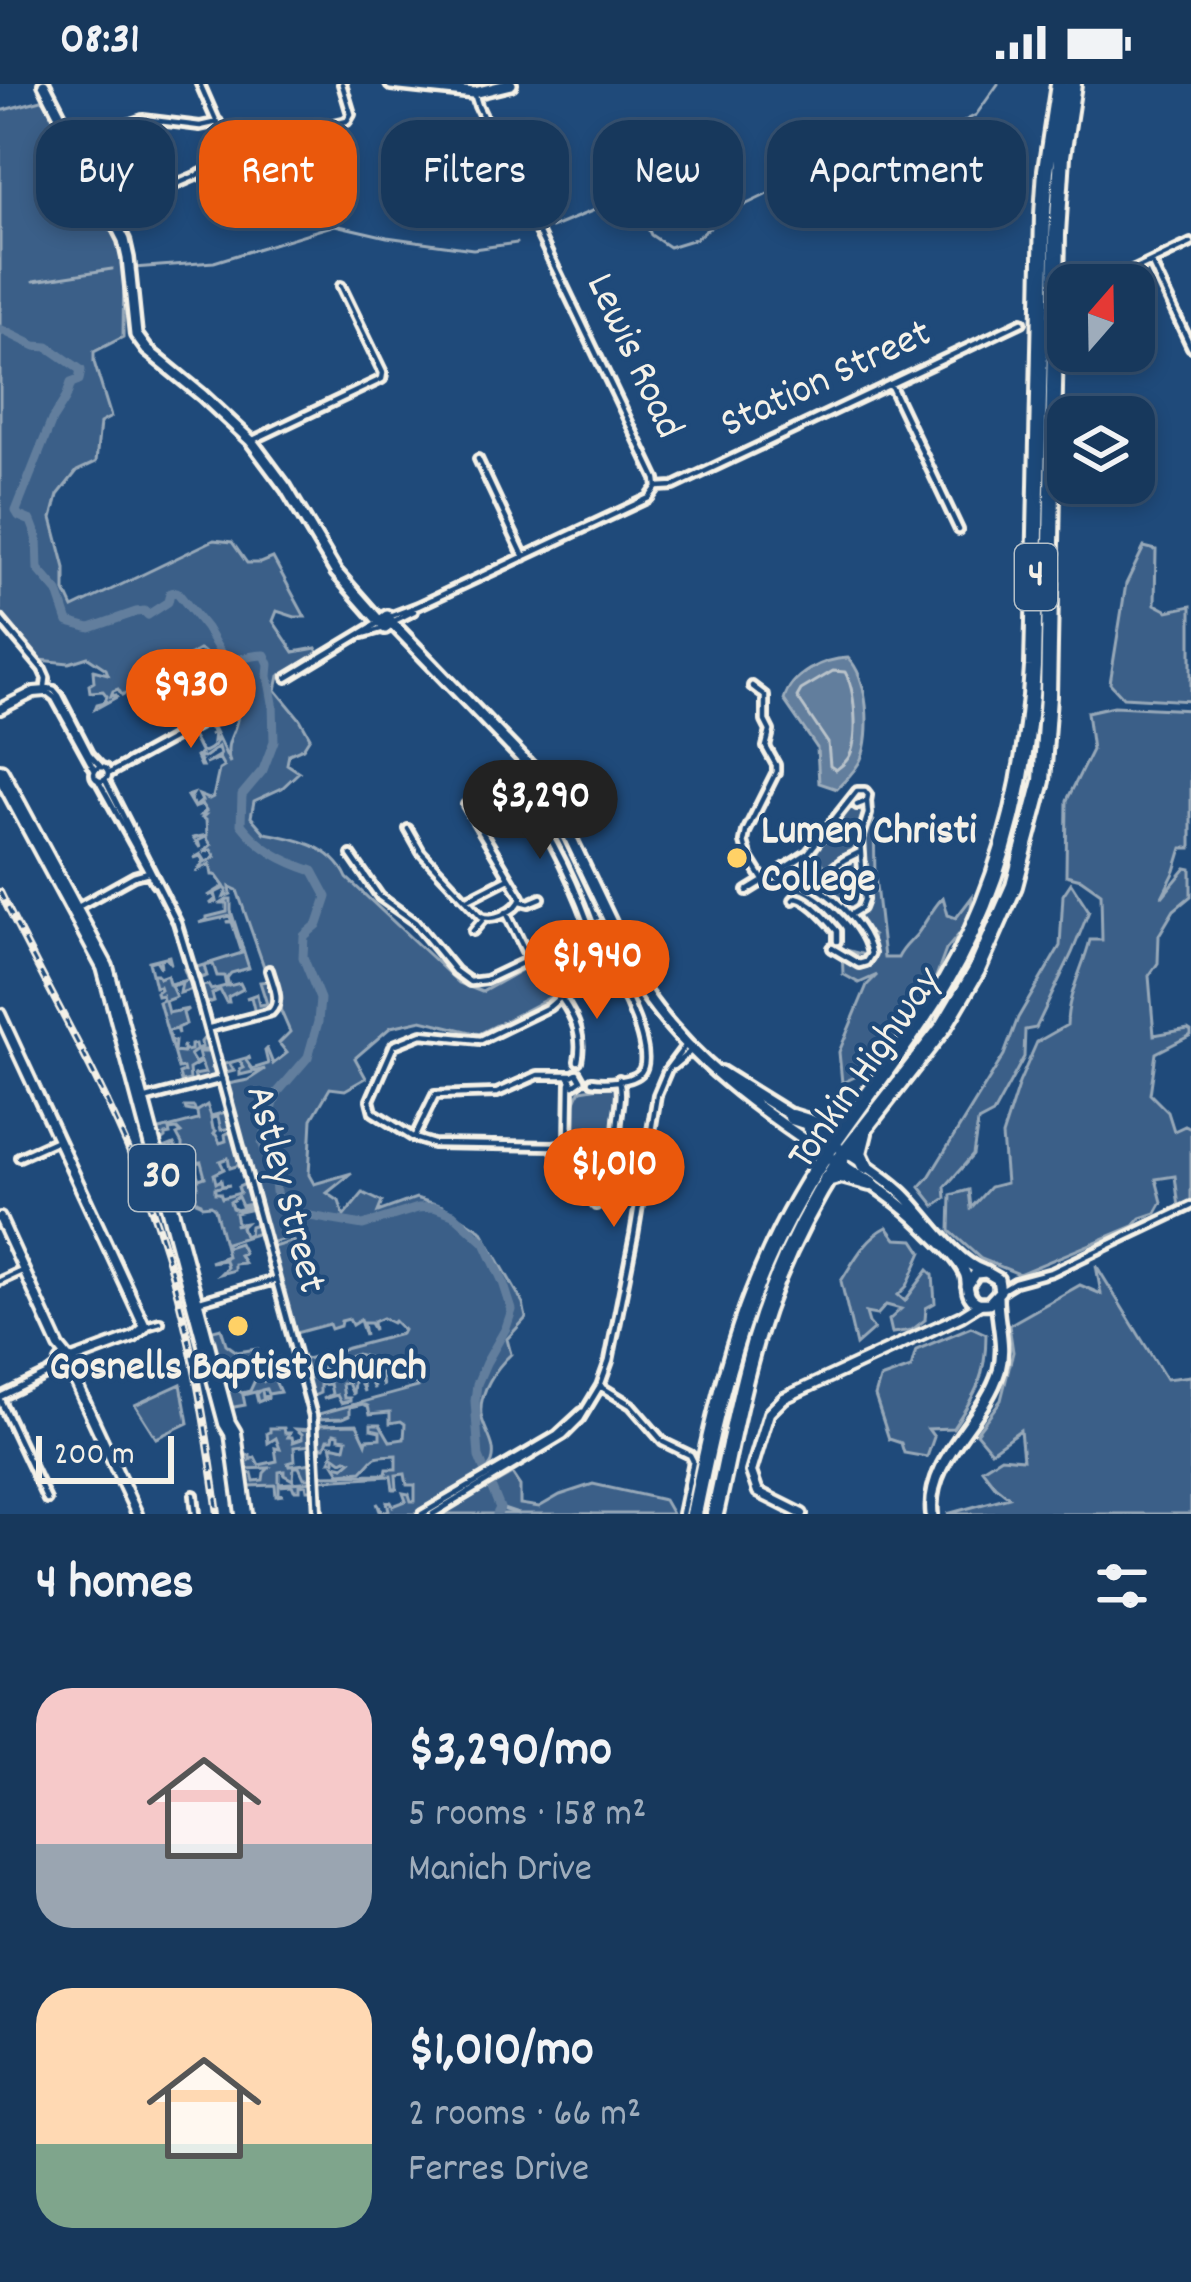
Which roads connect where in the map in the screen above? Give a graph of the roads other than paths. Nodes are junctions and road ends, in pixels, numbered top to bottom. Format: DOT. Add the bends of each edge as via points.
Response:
graph roads {
  1 [pos="44,84"];
  2 [pos="200,84"];
  3 [pos="342,84"];
  4 [pos="391,84"];
  5 [pos="515,84"];
  6 [pos="1059,84"];
  7 [pos="1073,84"];
  8 [pos="430,88"];
  9 [pos="478,95"];
  10 [pos="217,120"];
  11 [pos="348,120"];
  12 [pos="1191,243"];
  13 [pos="1151,262"];
  14 [pos="1147,264"];
  15 [pos="340,286"];
  16 [pos="1022,322"];
  17 [pos="1191,347"];
  18 [pos="890,384"];
  19 [pos="251,441"];
  20 [pos="478,459"];
  21 [pos="657,487"];
  22 [pos="959,530"];
  23 [pos="524,557"];
  24 [pos="0,619"];
  25 [pos="386,622"];
  26 [pos="287,678"];
  27 [pos="752,686"];
  28 [pos="46,689"];
  29 [pos="238,704"];
  30 [pos="0,706"];
  31 [pos="0,759"];
  32 [pos="0,772"];
  33 [pos="102,773"];
  34 [pos="511,780"];
  35 [pos="867,801"];
  36 [pos="466,805"];
  37 [pos="857,806"];
  38 [pos="408,829"];
  39 [pos="860,852"];
  40 [pos="351,855"];
  41 [pos="148,868"];
  42 [pos="778,872"];
  43 [pos="510,877"];
  44 [pos="763,880"];
  45 [pos="813,884"];
  46 [pos="747,891"];
  47 [pos="541,898"];
  48 [pos="466,900"];
  49 [pos="793,900"];
  50 [pos="521,901"];
  51 [pos="75,908"];
  52 [pos="506,912"];
  53 [pos="850,916"];
  54 [pos="484,918"];
  55 [pos="610,920"];
  56 [pos="591,929"];
  57 [pos="473,931"];
  58 [pos="529,959"];
  59 [pos="269,970"];
  60 [pos="561,997"];
  61 [pos="0,1014"];
  62 [pos="209,1028"];
  63 [pos="689,1048"];
  64 [pos="716,1070"];
  65 [pos="222,1079"];
  66 [pos="575,1079"];
  67 [pos="620,1079"];
  68 [pos="141,1101"];
  69 [pos="792,1117"];
  70 [pos="867,1122"];
  71 [pos="844,1129"];
  72 [pos="414,1138"];
  73 [pos="58,1139"];
  74 [pos="617,1140"];
  75 [pos="569,1144"];
  76 [pos="647,1145"];
  77 [pos="554,1146"];
  78 [pos="831,1151"];
  79 [pos="19,1157"];
  80 [pos="866,1166"];
  81 [pos="827,1179"];
  82 [pos="870,1183"];
  83 [pos="1191,1206"];
  84 [pos="0,1218"];
  85 [pos="24,1270"];
  86 [pos="986,1272"];
  87 [pos="275,1280"];
  88 [pos="0,1281"];
  89 [pos="998,1289"];
  90 [pos="968,1290"];
  91 [pos="196,1302"];
  92 [pos="982,1304"];
  93 [pos="998,1312"];
  94 [pos="962,1316"];
  95 [pos="160,1322"];
  96 [pos="142,1327"];
  97 [pos="68,1368"];
  98 [pos="600,1386"];
  99 [pos="0,1398"];
  100 [pos="227,1423"];
  101 [pos="194,1495"];
  102 [pos="47,1500"];
  103 [pos="452,1500"];
  104 [pos="137,1514"];
  105 [pos="196,1514"];
  106 [pos="234,1514"];
  107 [pos="244,1514"];
  108 [pos="318,1514"];
  109 [pos="422,1514"];
  110 [pos="433,1514"];
  111 [pos="682,1514"];
  112 [pos="694,1514"];
  113 [pos="715,1514"];
  114 [pos="802,1514"];
  115 [pos="932,1514"];
  1 -- 19 [label="main road" via="124,240 136,335"];
  2 -- 10 [label="street"];
  3 -- 11 [label="street"];
  4 -- 8 [label="main road"];
  5 -- 9 [label="main road"];
  6 -- 71 [label="highway, Tonkin Highway / 4" via="1043,214 1033,667 1022,778 968,939"];
  7 -- 70 [label="highway, Tonkin Highway / 4" via="1059,201 1042,781 1014,886 977,970 944,1026"];
  8 -- 9 [label="main road"];
  9 -- 21 [label="street, Lewis Road"];
  12 -- 13 [label="street"];
  13 -- 14 [label="street"];
  13 -- 17 [label="street"];
  15 -- 19 [label="street" via="382,380"];
  16 -- 18 [label="street, Station Street"];
  18 -- 21 [label="street, Station Street"];
  18 -- 22 [label="street"];
  19 -- 25 [label="main road" via="336,572"];
  20 -- 23 [label="street"];
  21 -- 23 [label="street, Lewis Road"];
  23 -- 25 [label="street"];
  24 -- 28 [label="street, Astley Street" via="42,668"];
  25 -- 26 [label="street"];
  25 -- 55 [label="main road" via="543,780"];
  27 -- 44 [label="street" via="766,696 766,747 776,769 744,838"];
  28 -- 30 [label="street"];
  28 -- 33 [label="street, Astley Street"];
  29 -- 33 [label="street"];
  31 -- 51 [label="highway, 30"];
  32 -- 51 [label="highway, 30"];
  33 -- 41 [label="street, Astley Street"];
  34 -- 56 [label="street" via="566,866"];
  35 -- 37 [label="street"];
  35 -- 39 [label="street"];
  35 -- 42 [label="street" via="856,791 804,857"];
  36 -- 43 [label="street"];
  38 -- 48 [label="street"];
  39 -- 45 [label="street"];
  39 -- 53 [label="street" via="864,900"];
  40 -- 58 [label="street" via="380,897 415,922 462,978 478,982"];
  41 -- 51 [label="street"];
  41 -- 62 [label="street, Astley Street" via="182,933"];
  42 -- 44 [label="street"];
  42 -- 45 [label="street"];
  43 -- 48 [label="street"];
  43 -- 50 [label="street"];
  44 -- 46 [label="street"];
  45 -- 53 [label="street"];
  47 -- 50 [label="street"];
  48 -- 54 [label="street"];
  49 -- 53 [label="street" via="802,898 832,926 835,945 859,964 872,952"];
  50 -- 52 [label="street"];
  51 -- 68 [label="highway, 30" via="105,967"];
  52 -- 54 [label="street"];
  52 -- 58 [label="street"];
  54 -- 57 [label="street"];
  55 -- 56 [label="street"];
  55 -- 63 [label="main road" via="644,990"];
  56 -- 58 [label="street"];
  59 -- 62 [label="street" via="277,999 271,1012"];
  60 -- 66 [label="street" via="580,1036"];
  60 -- 67 [label="street" via="604,971 615,976 643,1054 640,1073"];
  60 -- 72 [label="street" via="481,1040 422,1034 392,1047 369,1106"];
  61 -- 73 [label="street"];
  62 -- 65 [label="street, Astley Street"];
  63 -- 64 [label="main road"];
  63 -- 76 [label="street" via="668,1069"];
  64 -- 69 [label="main road"];
  64 -- 78 [label="main road"];
  65 -- 68 [label="street"];
  65 -- 87 [label="street, Astley Street"];
  66 -- 67 [label="street"];
  66 -- 72 [label="street" via="538,1075 497,1094 435,1094"];
  66 -- 75 [label="street"];
  67 -- 74 [label="street"];
  68 -- 91 [label="highway, 30"];
  69 -- 71 [label="highway"];
  69 -- 78 [label="main road"];
  70 -- 78 [label="highway, Tonkin Highway / 4"];
  70 -- 80 [label="highway" via="860,1153"];
  71 -- 78 [label="highway, Tonkin Highway / 4"];
  72 -- 77 [label="street"];
  73 -- 79 [label="street"];
  73 -- 96 [label="street"];
  74 -- 75 [label="street"];
  74 -- 76 [label="street"];
  74 -- 77 [label="street" via="596,1204 560,1165"];
  75 -- 77 [label="street"];
  76 -- 98 [label="street"];
  78 -- 80 [label="main road"];
  78 -- 81 [label="highway, Tonkin Highway / 4"];
  78 -- 82 [label="main road"];
  78 -- 112 [label="highway, Tonkin Highway" via="814,1159 740,1322"];
  80 -- 86 [label="main road"];
  81 -- 82 [label="highway" via="841,1174"];
  81 -- 113 [label="highway, Tonkin Highway / 4" via="763,1319"];
  82 -- 90 [label="main road" via="920,1222 964,1272"];
  83 -- 89 [label="street"];
  84 -- 85 [label="street"];
  85 -- 88 [label="street"];
  85 -- 97 [label="street"];
  86 -- 89 [label="main road"];
  86 -- 90 [label="main road" via="972,1276"];
  87 -- 91 [label="street"];
  87 -- 108 [label="street, Astley Street" via="313,1416"];
  89 -- 92 [label="main road"];
  89 -- 93 [label="main road"];
  90 -- 92 [label="main road"];
  90 -- 94 [label="street"];
  91 -- 100 [label="highway, 30"];
  92 -- 93 [label="main road"];
  92 -- 94 [label="street"];
  93 -- 115 [label="main road" via="1000,1367 937,1477"];
  94 -- 114 [label="street" via="769,1412 751,1472 758,1492"];
  95 -- 96 [label="street"];
  96 -- 97 [label="street"];
  97 -- 99 [label="street"];
  97 -- 104 [label="street"];
  98 -- 103 [label="street" via="562,1431"];
  98 -- 111 [label="street" via="694,1461"];
  99 -- 102 [label="street"];
  100 -- 106 [label="highway, 30"];
  100 -- 107 [label="highway, 30"];
  101 -- 105 [label="street"];
  103 -- 109 [label="street"];
  103 -- 110 [label="street"];
}
